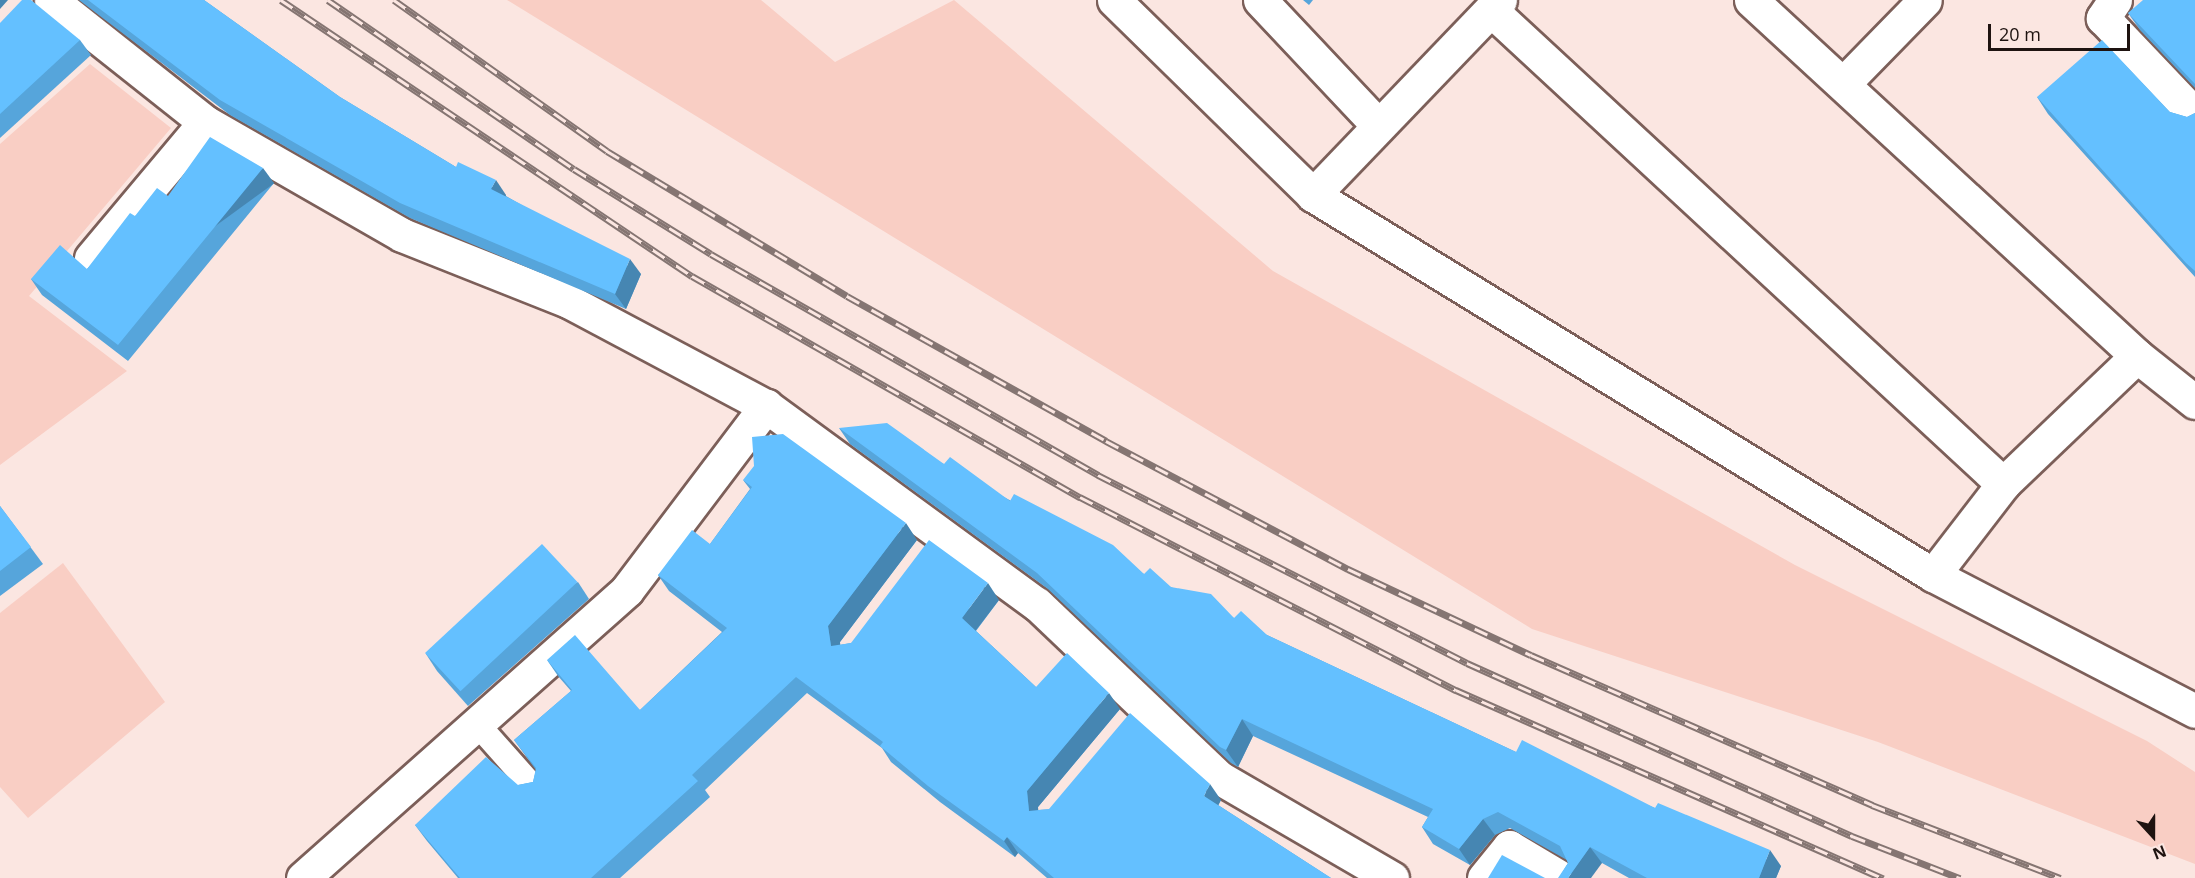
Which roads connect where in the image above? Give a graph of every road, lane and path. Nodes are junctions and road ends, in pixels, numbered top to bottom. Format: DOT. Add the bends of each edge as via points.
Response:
graph roads {
  1 [pos="51,0"];
  2 [pos="1114,0"];
  3 [pos="1260,0"];
  4 [pos="1751,0"];
  5 [pos="1925,0"];
  6 [pos="1496,5"];
  7 [pos="2101,6"];
  8 [pos="1843,84"];
  9 [pos="2195,115"];
  10 [pos="205,122"];
  11 [pos="1377,124"];
  12 [pos="1313,195"];
  13 [pos="90,258"];
  14 [pos="2138,356"];
  15 [pos="2195,402"];
  16 [pos="766,406"];
  17 [pos="2002,484"];
  18 [pos="1933,575"];
  19 [pos="2195,711"];
  20 [pos="478,725"];
  21 [pos="534,788"];
  22 [pos="1385,876"];
  23 [pos="303,878"];
  24 [pos="1484,878"];
  25 [pos="1561,878"];
  1 -- 10 [label="street"];
  2 -- 12 [label="street"];
  3 -- 11 [label="street"];
  4 -- 8 [label="street"];
  5 -- 8 [label="street"];
  6 -- 11 [label="street"];
  6 -- 17 [label="street"];
  7 -- 9 [label="street"];
  8 -- 14 [label="street"];
  10 -- 13 [label="street"];
  10 -- 16 [label="street" via="402,235 570,302"];
  11 -- 12 [label="street"];
  12 -- 18 [label="street"];
  14 -- 15 [label="street"];
  14 -- 17 [label="street"];
  16 -- 20 [label="street" via="627,590"];
  16 -- 22 [label="street" via="933,543 1037,604 1133,717 1220,778"];
  17 -- 18 [label="street"];
  18 -- 19 [label="street"];
  20 -- 21 [label="lane"];
  20 -- 23 [label="street"];
  24 -- 25 [label="street" via="1509,847"];
}
